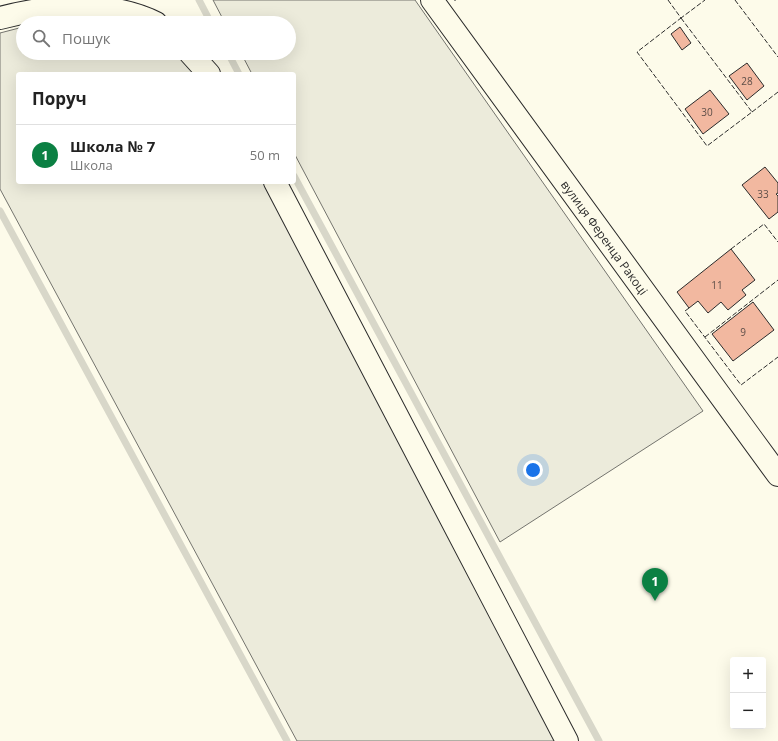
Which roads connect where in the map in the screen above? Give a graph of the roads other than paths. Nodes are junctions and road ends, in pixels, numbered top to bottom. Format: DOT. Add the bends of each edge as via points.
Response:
graph roads {
  1 [pos="432,0"];
  2 [pos="145,16"];
  3 [pos="0,18"];
  4 [pos="196,60"];
  5 [pos="207,72"];
  6 [pos="276,184"];
  7 [pos="770,449"];
  8 [pos="778,475"];
  9 [pos="567,741"];
  1 -- 7 [label="street, вулиця Ференца Ракоці"];
  2 -- 3 [label="street" via="102,4 55,6"];
  4 -- 5 [label="street"];
  6 -- 9 [label="street"];
  7 -- 8 [label="street, вулиця Ференца Ракоці"];
}
